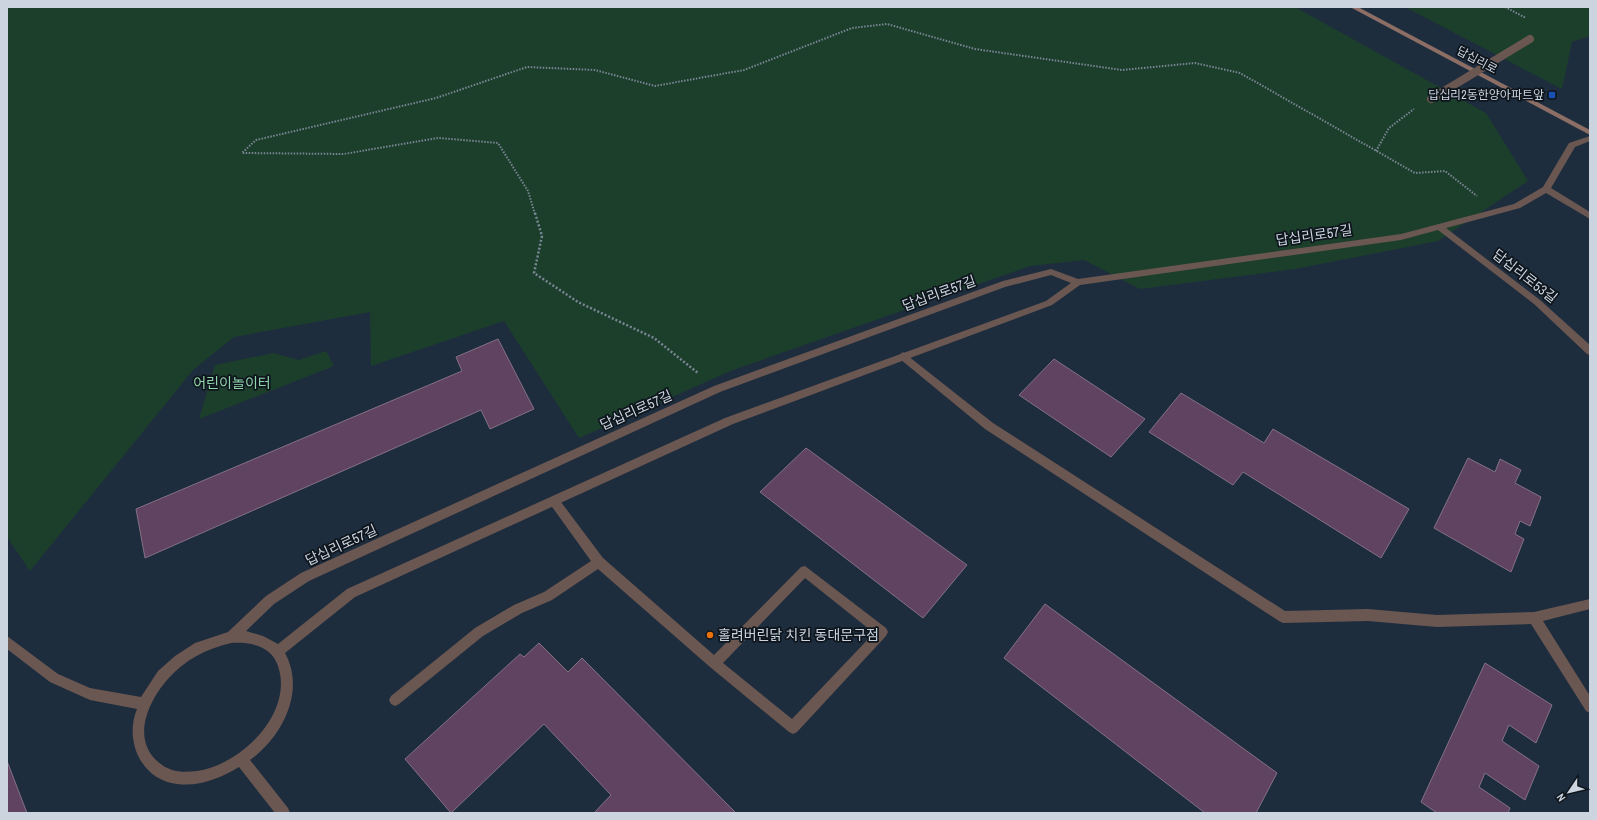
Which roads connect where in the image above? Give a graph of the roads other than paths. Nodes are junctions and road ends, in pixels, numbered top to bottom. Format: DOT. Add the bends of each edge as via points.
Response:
graph roads {
  1 [pos="1353,7"];
  2 [pos="1530,39"];
  3 [pos="1431,99"];
  4 [pos="1590,133"];
  5 [pos="1590,138"];
  6 [pos="1546,189"];
  7 [pos="1590,216"];
  8 [pos="1439,227"];
  9 [pos="1078,282"];
  10 [pos="1590,351"];
  11 [pos="903,356"];
  12 [pos="554,501"];
  13 [pos="599,562"];
  14 [pos="1590,604"];
  15 [pos="1534,618"];
  16 [pos="231,637"];
  17 [pos="7,642"];
  18 [pos="278,651"];
  19 [pos="714,663"];
  20 [pos="395,700"];
  21 [pos="144,704"];
  22 [pos="1590,707"];
  23 [pos="241,760"];
  24 [pos="283,813"];
  1 -- 4 [label="main road, 답십리로"];
  2 -- 3 [label="street, bridge"];
  5 -- 6 [label="street, 답십리로57길" via="1572,145"];
  6 -- 7 [label="street"];
  6 -- 8 [label="street, 답십리로57길" via="1517,206"];
  8 -- 9 [label="street, 답십리로57길" via="1401,237"];
  8 -- 10 [label="street, 답십리로53길" via="1537,302"];
  9 -- 11 [label="street, 답십리로57길" via="1049,303"];
  9 -- 16 [label="street, 답십리로57길" via="1051,272 1003,284 717,389 305,577 270,600"];
  11 -- 12 [label="street, 답십리로57길" via="729,421"];
  11 -- 15 [label="street" via="989,426 1282,617 1368,615 1437,621"];
  12 -- 13 [label="street"];
  12 -- 18 [label="street, 답십리로57길" via="351,593"];
  13 -- 19 [label="street"];
  13 -- 20 [label="street" via="548,596 518,609 479,632"];
  14 -- 15 [label="street"];
  15 -- 22 [label="street"];
  16 -- 18 [label="street" via="249,636 265,642"];
  16 -- 21 [label="street" via="210,642 190,652 155,684"];
  17 -- 21 [label="street" via="54,678 90,694"];
  18 -- 23 [label="street" via="286,666 288,684 285,704 275,724 260,743"];
  19 -- 19 [label="street" via="793,728 882,632 805,571"];
  21 -- 23 [label="street" via="139,724 139,743 146,759 159,771 176,778 197,778 220,771"];
  23 -- 24 [label="street"];
}
